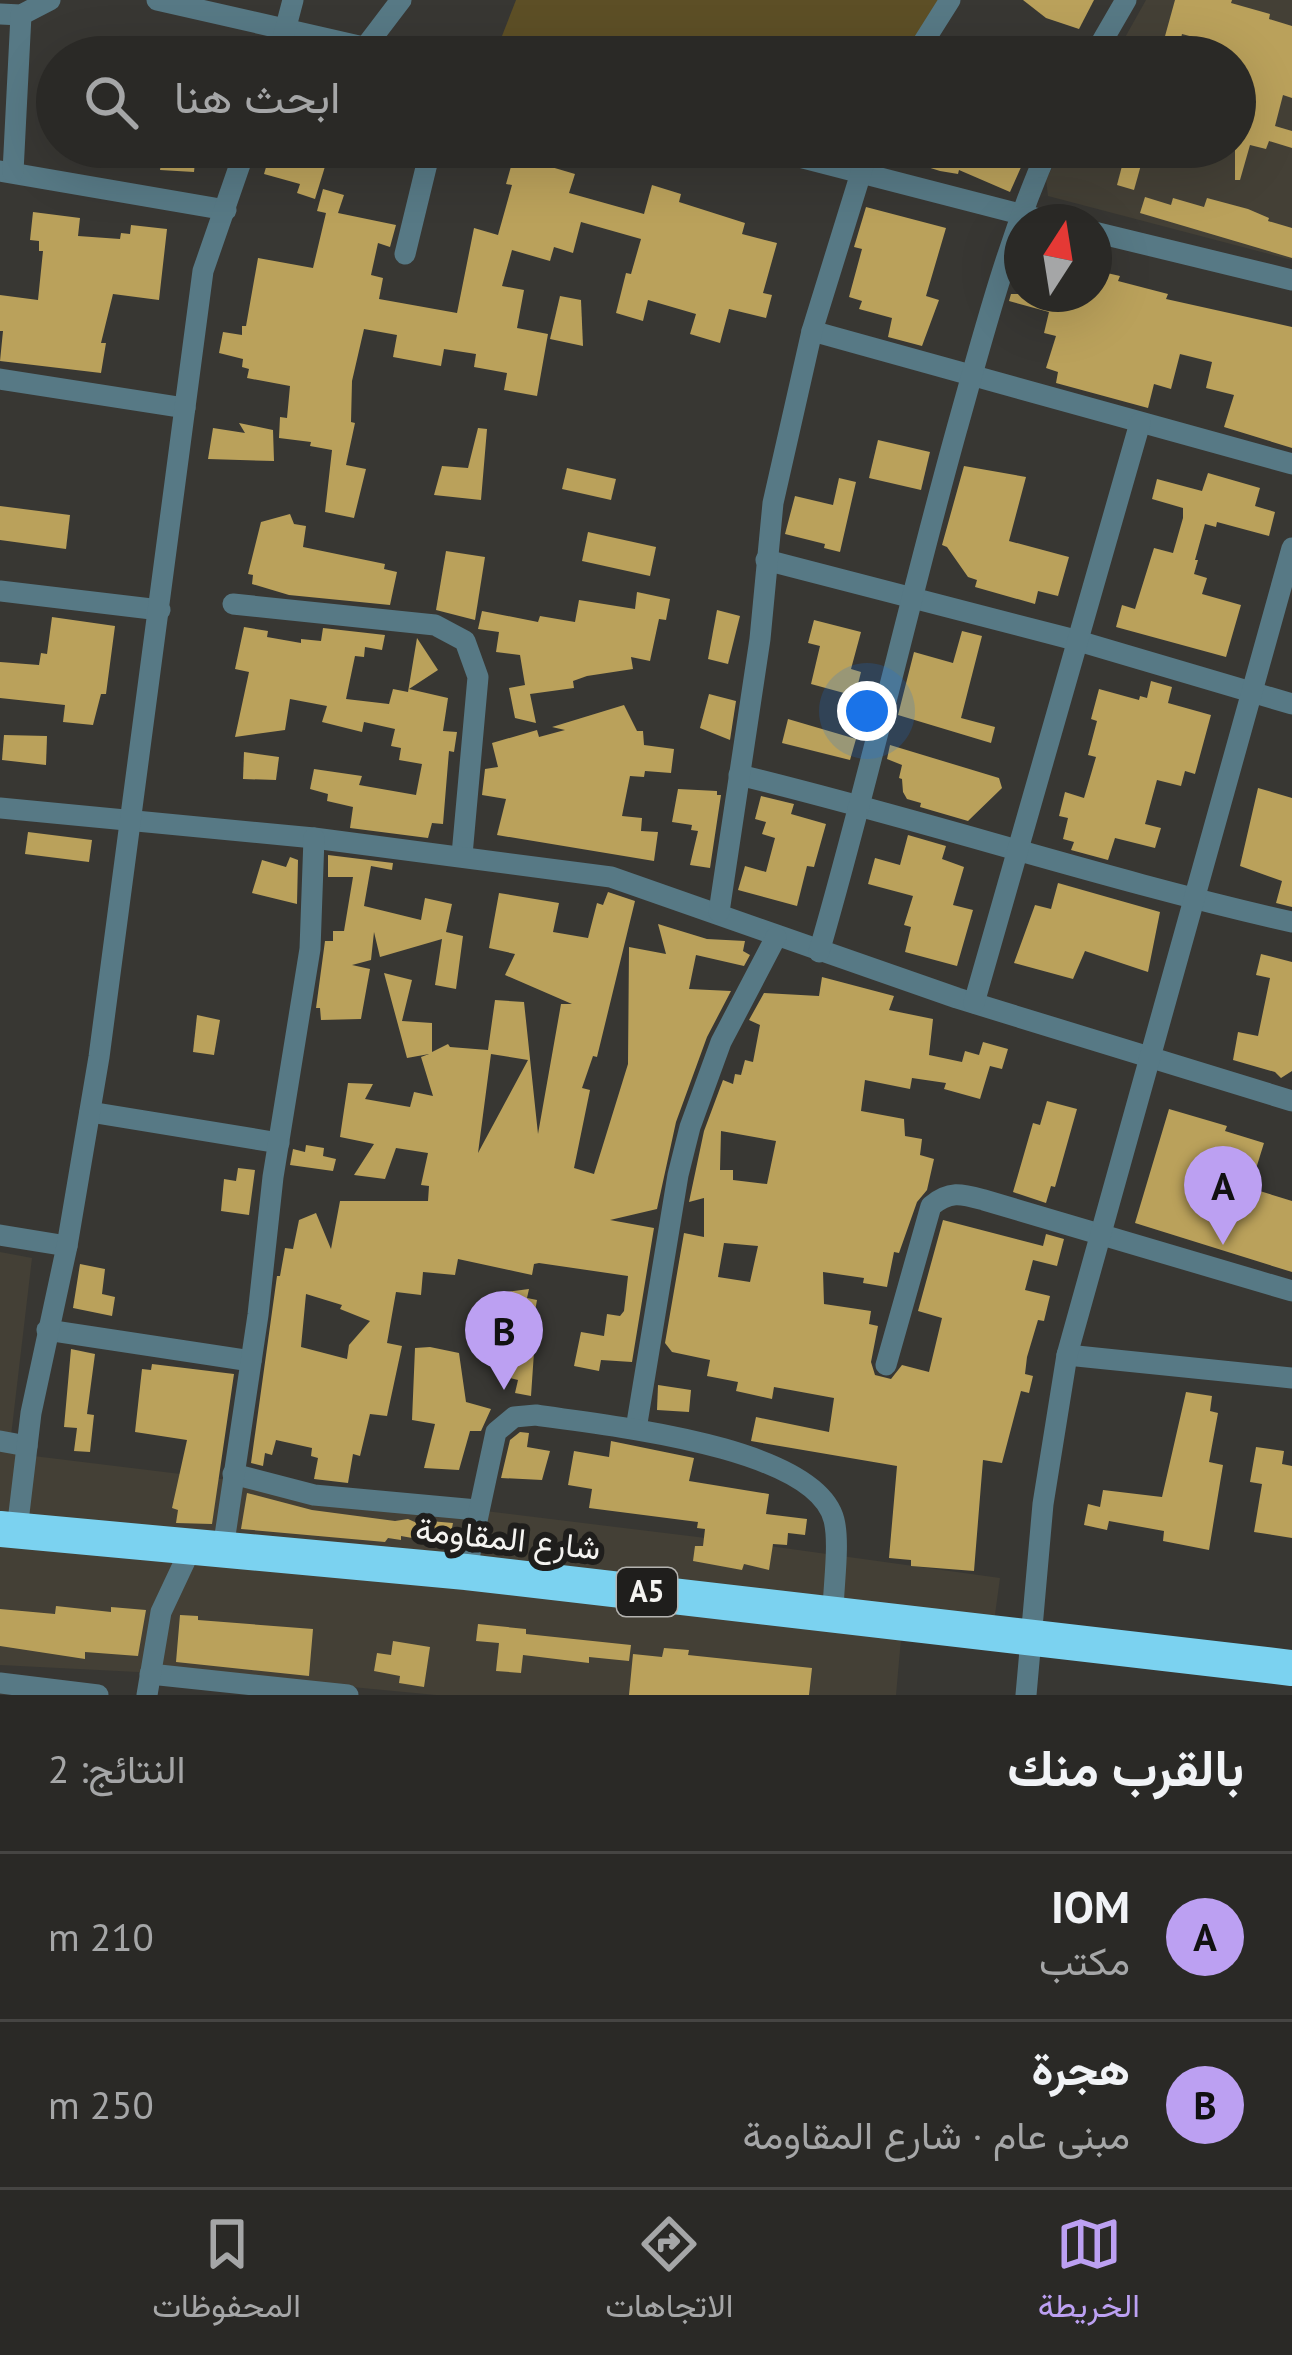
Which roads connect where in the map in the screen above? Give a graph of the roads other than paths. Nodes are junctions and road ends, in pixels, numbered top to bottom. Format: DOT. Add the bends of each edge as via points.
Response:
graph roads {
  1 [pos="50,0"];
  2 [pos="157,0"];
  3 [pos="293,0"];
  4 [pos="401,0"];
  5 [pos="950,0"];
  6 [pos="1126,0"];
  7 [pos="10,15"];
  8 [pos="288,29"];
  9 [pos="286,36"];
  10 [pos="320,36"];
  11 [pos="374,36"];
  12 [pos="927,36"];
  13 [pos="1105,36"];
  14 [pos="239,168"];
  15 [pos="426,168"];
  16 [pos="843,168"];
  17 [pos="861,168"];
  18 [pos="1040,168"];
  19 [pos="7,171"];
  20 [pos="859,172"];
  21 [pos="1023,204"];
  22 [pos="226,210"];
  23 [pos="1004,210"];
  24 [pos="1112,236"];
  25 [pos="405,254"];
  26 [pos="1004,265"];
  27 [pos="1292,280"];
  28 [pos="812,331"];
  29 [pos="971,377"];
  30 [pos="0,379"];
  31 [pos="185,408"];
  32 [pos="1140,423"];
  33 [pos="1292,464"];
  34 [pos="1292,548"];
  35 [pos="766,560"];
  36 [pos="0,591"];
  37 [pos="910,596"];
  38 [pos="233,604"];
  39 [pos="160,610"];
  40 [pos="1075,640"];
  41 [pos="1254,694"];
  42 [pos="1292,704"];
  43 [pos="740,775"];
  44 [pos="862,805"];
  45 [pos="0,808"];
  46 [pos="128,822"];
  47 [pos="314,838"];
  48 [pos="1017,851"];
  49 [pos="462,855"];
  50 [pos="1194,900"];
  51 [pos="719,912"];
  52 [pos="1292,922"];
  53 [pos="776,937"];
  54 [pos="819,952"];
  55 [pos="974,1003"];
  56 [pos="1147,1059"];
  57 [pos="1292,1101"];
  58 [pos="90,1112"];
  59 [pos="279,1143"];
  60 [pos="0,1234"];
  61 [pos="1100,1234"];
  62 [pos="68,1246"];
  63 [pos="1292,1292"];
  64 [pos="47,1330"];
  65 [pos="1067,1355"];
  66 [pos="251,1360"];
  67 [pos="886,1365"];
  68 [pos="1292,1378"];
  69 [pos="635,1429"];
  70 [pos="0,1441"];
  71 [pos="27,1445"];
  72 [pos="233,1474"];
  73 [pos="477,1510"];
  74 [pos="9,1530"];
  75 [pos="207,1548"];
  76 [pos="466,1572"];
  77 [pos="833,1614"];
  78 [pos="1032,1640"];
  79 [pos="1292,1668"];
  80 [pos="0,1683"];
  81 [pos="148,1684"];
  82 [pos="98,1695"];
  83 [pos="348,1695"];
  84 [pos="1026,1695"];
  1 -- 7 [label="street"];
  2 -- 8 [label="street"];
  3 -- 8 [label="street"];
  4 -- 11 [label="street"];
  5 -- 12 [label="street"];
  6 -- 13 [label="street"];
  7 -- 19 [label="street"];
  8 -- 9 [label="street"];
  8 -- 10 [label="street"];
  14 -- 22 [label="street"];
  15 -- 25 [label="street"];
  16 -- 20 [label="street"];
  17 -- 20 [label="street"];
  18 -- 21 [label="street"];
  19 -- 22 [label="street"];
  20 -- 23 [label="street"];
  20 -- 28 [label="street"];
  22 -- 31 [label="street" via="203,271"];
  24 -- 27 [label="street"];
  26 -- 29 [label="street"];
  28 -- 29 [label="street"];
  28 -- 35 [label="street"];
  29 -- 32 [label="street"];
  29 -- 37 [label="street"];
  30 -- 31 [label="street"];
  31 -- 39 [label="street"];
  32 -- 33 [label="street"];
  32 -- 40 [label="street"];
  34 -- 41 [label="street"];
  35 -- 37 [label="street"];
  35 -- 43 [label="street"];
  36 -- 39 [label="street"];
  37 -- 40 [label="street"];
  37 -- 44 [label="street"];
  38 -- 49 [label="street" via="435,625 465,641 478,677"];
  39 -- 46 [label="street"];
  40 -- 41 [label="street"];
  40 -- 48 [label="street"];
  41 -- 42 [label="street"];
  41 -- 50 [label="street"];
  43 -- 44 [label="street"];
  43 -- 51 [label="street"];
  44 -- 48 [label="street"];
  44 -- 54 [label="street"];
  45 -- 46 [label="street"];
  46 -- 47 [label="street"];
  46 -- 58 [label="street"];
  47 -- 49 [label="street"];
  47 -- 59 [label="street" via="310,949"];
  48 -- 50 [label="street"];
  48 -- 55 [label="street"];
  49 -- 51 [label="street" via="611,877"];
  50 -- 52 [label="street"];
  50 -- 56 [label="street"];
  51 -- 53 [label="street"];
  53 -- 54 [label="street"];
  53 -- 69 [label="street" via="721,1042 690,1127"];
  54 -- 55 [label="street"];
  55 -- 56 [label="street"];
  56 -- 57 [label="street"];
  56 -- 61 [label="street"];
  58 -- 59 [label="street"];
  58 -- 62 [label="street"];
  59 -- 66 [label="street"];
  60 -- 62 [label="street"];
  61 -- 63 [label="street"];
  61 -- 65 [label="street"];
  61 -- 67 [label="street" via="944,1194 931,1205"];
  62 -- 64 [label="street"];
  64 -- 66 [label="street"];
  64 -- 71 [label="street"];
  65 -- 68 [label="street"];
  65 -- 78 [label="street"];
  66 -- 72 [label="street"];
  69 -- 73 [label="street" via="536,1415 504,1422"];
  69 -- 77 [label="street" via="773,1466 821,1498 834,1520"];
  70 -- 71 [label="street"];
  71 -- 74 [label="street"];
  72 -- 73 [label="street" via="332,1497"];
  72 -- 75 [label="street"];
  73 -- 76 [label="street"];
  74 -- 75 [label="highway, شارع المقاومة / A5"];
  75 -- 76 [label="highway, شارع المقاومة / A5"];
  75 -- 81 [label="street" via="161,1612"];
  76 -- 77 [label="highway, شارع المقاومة / A5"];
  77 -- 78 [label="highway, شارع المقاومة / A5"];
  78 -- 79 [label="highway, شارع المقاومة / A5"];
  78 -- 84 [label="street"];
  80 -- 82 [label="street"];
  81 -- 83 [label="street"];
}
